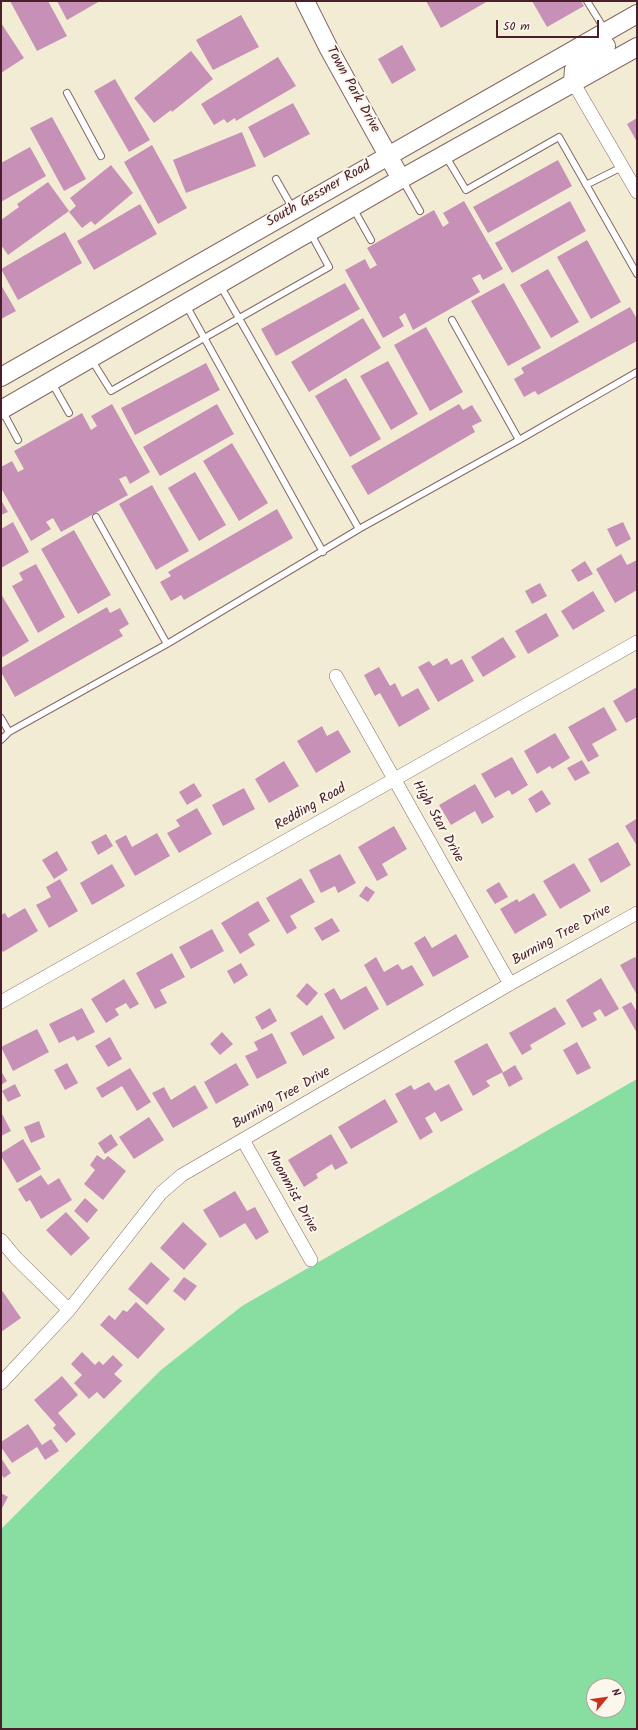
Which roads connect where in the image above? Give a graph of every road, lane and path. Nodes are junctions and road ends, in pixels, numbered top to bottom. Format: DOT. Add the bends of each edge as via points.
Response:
graph roads {
  1 [pos="305,1"];
  2 [pos="587,1"];
  3 [pos="637,14"];
  4 [pos="637,24"];
  5 [pos="606,32"];
  6 [pos="637,48"];
  7 [pos="573,82"];
  8 [pos="67,93"];
  9 [pos="444,154"];
  10 [pos="388,155"];
  11 [pos="101,156"];
  12 [pos="622,167"];
  13 [pos="402,178"];
  14 [pos="276,179"];
  15 [pos="586,185"];
  16 [pos="637,192"];
  17 [pos="352,207"];
  18 [pos="294,210"];
  19 [pos="420,211"];
  20 [pos="309,231"];
  21 [pos="371,240"];
  22 [pos="637,274"];
  23 [pos="219,283"];
  24 [pos="184,303"];
  25 [pos="126,306"];
  26 [pos="240,318"];
  27 [pos="452,320"];
  28 [pos="139,329"];
  29 [pos="204,338"];
  30 [pos="90,358"];
  31 [pos="637,372"];
  32 [pos="1,377"];
  33 [pos="51,381"];
  34 [pos="1,410"];
  35 [pos="69,413"];
  36 [pos="18,440"];
  37 [pos="519,440"];
  38 [pos="96,517"];
  39 [pos="359,529"];
  40 [pos="323,552"];
  41 [pos="637,642"];
  42 [pos="167,644"];
  43 [pos="336,676"];
  44 [pos="2,721"];
  45 [pos="9,732"];
  46 [pos="1,740"];
  47 [pos="394,779"];
  48 [pos="637,913"];
  49 [pos="510,984"];
  50 [pos="1,1002"];
  51 [pos="243,1140"];
  52 [pos="1,1240"];
  53 [pos="311,1260"];
  54 [pos="69,1310"];
  55 [pos="1,1383"];
  1 -- 10 [label="main road, Town Park Drive"];
  2 -- 5 [label="lane"];
  3 -- 5 [label="main road, South Gessner Road"];
  4 -- 7 [label="main road" via="633,30 587,57 574,69"];
  5 -- 10 [label="main road, South Gessner Road"];
  6 -- 7 [label="main road, South Gessner Road"];
  7 -- 9 [label="main road, South Gessner Road"];
  7 -- 12 [label="street"];
  8 -- 11 [label="lane"];
  9 -- 13 [label="main road, South Gessner Road"];
  9 -- 15 [label="lane" via="466,190 559,137"];
  10 -- 13 [label="main road, Town Park Drive"];
  10 -- 18 [label="main road, South Gessner Road"];
  12 -- 15 [label="lane"];
  12 -- 16 [label="street"];
  13 -- 17 [label="main road, South Gessner Road"];
  13 -- 19 [label="lane"];
  14 -- 18 [label="lane"];
  15 -- 22 [label="lane"];
  17 -- 20 [label="main road, South Gessner Road"];
  17 -- 21 [label="lane"];
  18 -- 25 [label="main road, South Gessner Road"];
  20 -- 23 [label="main road, South Gessner Road"];
  20 -- 26 [label="lane" via="329,267"];
  23 -- 24 [label="main road, South Gessner Road"];
  23 -- 26 [label="lane"];
  24 -- 28 [label="main road, South Gessner Road"];
  24 -- 29 [label="lane"];
  25 -- 28 [label="main road"];
  25 -- 32 [label="main road, South Gessner Road"];
  26 -- 29 [label="lane"];
  26 -- 39 [label="lane"];
  27 -- 37 [label="lane"];
  28 -- 30 [label="main road, South Gessner Road"];
  29 -- 30 [label="lane" via="111,392"];
  29 -- 40 [label="lane"];
  30 -- 33 [label="main road, South Gessner Road"];
  31 -- 37 [label="lane"];
  33 -- 34 [label="main road, South Gessner Road"];
  33 -- 35 [label="lane"];
  34 -- 36 [label="lane"];
  37 -- 39 [label="lane"];
  38 -- 42 [label="lane"];
  39 -- 40 [label="lane"];
  40 -- 42 [label="lane"];
  41 -- 47 [label="street, Redding Road"];
  42 -- 45 [label="lane"];
  43 -- 47 [label="street, High Star Drive"];
  44 -- 45 [label="lane"];
  45 -- 46 [label="lane"];
  47 -- 49 [label="street, High Star Drive"];
  47 -- 50 [label="street, Redding Road"];
  48 -- 49 [label="street, Burning Tree Drive"];
  49 -- 51 [label="street, Burning Tree Drive"];
  51 -- 53 [label="street, Moonmist Drive"];
  51 -- 54 [label="street, Burning Tree Drive" via="182,1175 161,1193"];
  52 -- 54 [label="street"];
  54 -- 55 [label="street, Burning Tree Drive"];
}
